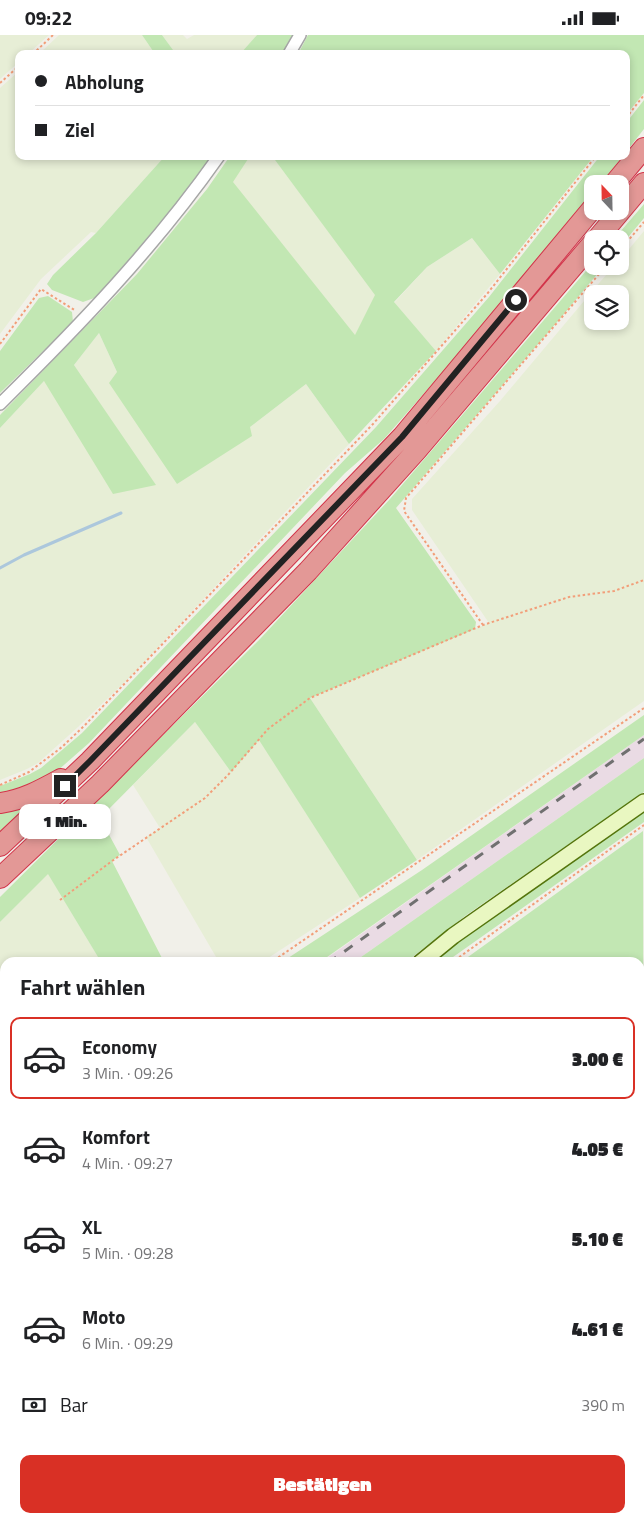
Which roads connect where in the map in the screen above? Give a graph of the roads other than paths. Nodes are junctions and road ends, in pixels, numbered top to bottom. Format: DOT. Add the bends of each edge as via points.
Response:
graph roads {
  1 [pos="300,35"];
  2 [pos="291,50"];
  3 [pos="644,148"];
  4 [pos="216,160"];
  5 [pos="622,175"];
  6 [pos="644,183"];
  7 [pos="584,219"];
  8 [pos="605,230"];
  9 [pos="584,253"];
  10 [pos="0,404"];
  11 [pos="90,761"];
  12 [pos="644,802"];
  13 [pos="0,803"];
  14 [pos="0,846"];
  15 [pos="0,878"];
  16 [pos="427,957"];
  1 -- 2 [label="street"];
  3 -- 5 [label="highway"];
  4 -- 10 [label="street" via="155,240 86,318"];
  6 -- 8 [label="highway"];
  7 -- 11 [label="highway" via="402,437"];
  9 -- 15 [label="highway" via="418,450 308,571 100,784"];
  11 -- 13 [label="highway" via="39,791"];
  11 -- 14 [label="highway"];
  12 -- 16 [label="main road" via="453,935"];
}
